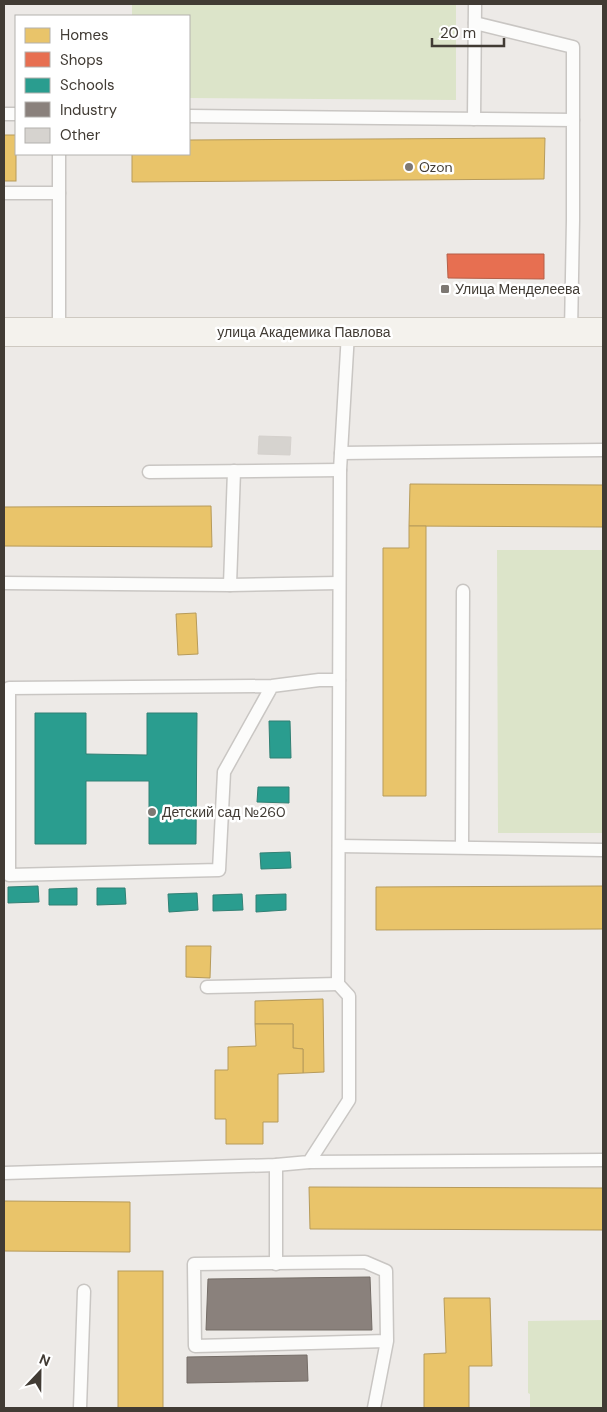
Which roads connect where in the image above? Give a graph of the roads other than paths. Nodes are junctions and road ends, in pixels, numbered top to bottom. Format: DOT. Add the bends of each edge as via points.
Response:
graph roads {
  1 [pos="475,4"];
  2 [pos="475,23"];
  3 [pos="190,116"];
  4 [pos="474,119"];
  5 [pos="573,120"];
  6 [pos="59,155"];
  7 [pos="4,193"];
  8 [pos="59,193"];
  9 [pos="4,332"];
  10 [pos="571,332"];
  11 [pos="603,332"];
  12 [pos="59,333"];
  13 [pos="348,333"];
  14 [pos="603,450"];
  15 [pos="341,453"];
  16 [pos="340,470"];
  17 [pos="234,471"];
  18 [pos="149,472"];
  19 [pos="339,583"];
  20 [pos="4,584"];
  21 [pos="230,585"];
  22 [pos="463,591"];
  23 [pos="339,680"];
  24 [pos="272,686"];
  25 [pos="339,846"];
  26 [pos="462,847"];
  27 [pos="603,850"];
  28 [pos="338,984"];
  29 [pos="207,987"];
  30 [pos="603,1160"];
  31 [pos="309,1162"];
  32 [pos="276,1165"];
  33 [pos="4,1173"];
  34 [pos="276,1264"];
  35 [pos="84,1291"];
  36 [pos="387,1341"];
  37 [pos="80,1408"];
  38 [pos="374,1408"];
  1 -- 2 [label="lane"];
  2 -- 4 [label="lane"];
  2 -- 5 [label="lane" via="573,47"];
  3 -- 4 [label="lane"];
  4 -- 5 [label="lane"];
  5 -- 10 [label="lane"];
  6 -- 8 [label="lane"];
  7 -- 8 [label="lane"];
  8 -- 12 [label="lane"];
  9 -- 12 [label="main road, улица Академика Павлова"];
  10 -- 11 [label="main road, улица Академика Павлова"];
  10 -- 13 [label="main road, улица Академика Павлова"];
  12 -- 13 [label="main road, улица Академика Павлова"];
  13 -- 15 [label="lane"];
  14 -- 15 [label="lane"];
  15 -- 16 [label="lane"];
  16 -- 17 [label="lane"];
  16 -- 19 [label="lane"];
  17 -- 18 [label="lane"];
  17 -- 21 [label="lane"];
  19 -- 21 [label="lane"];
  19 -- 23 [label="lane"];
  20 -- 21 [label="lane"];
  22 -- 26 [label="lane"];
  23 -- 24 [label="lane"];
  23 -- 25 [label="lane"];
  24 -- 24 [label="lane" via="9,688 8,875 219,870 224,772"];
  25 -- 26 [label="lane"];
  25 -- 28 [label="lane"];
  26 -- 27 [label="lane"];
  28 -- 29 [label="lane"];
  28 -- 31 [label="lane" via="349,996 349,1100"];
  30 -- 31 [label="lane"];
  31 -- 32 [label="lane"];
  32 -- 33 [label="lane"];
  32 -- 34 [label="lane"];
  34 -- 36 [label="lane" via="365,1262 386,1271"];
  34 -- 36 [label="lane" via="194,1264 195,1346"];
  35 -- 37 [label="lane"];
  36 -- 38 [label="lane"];
}
